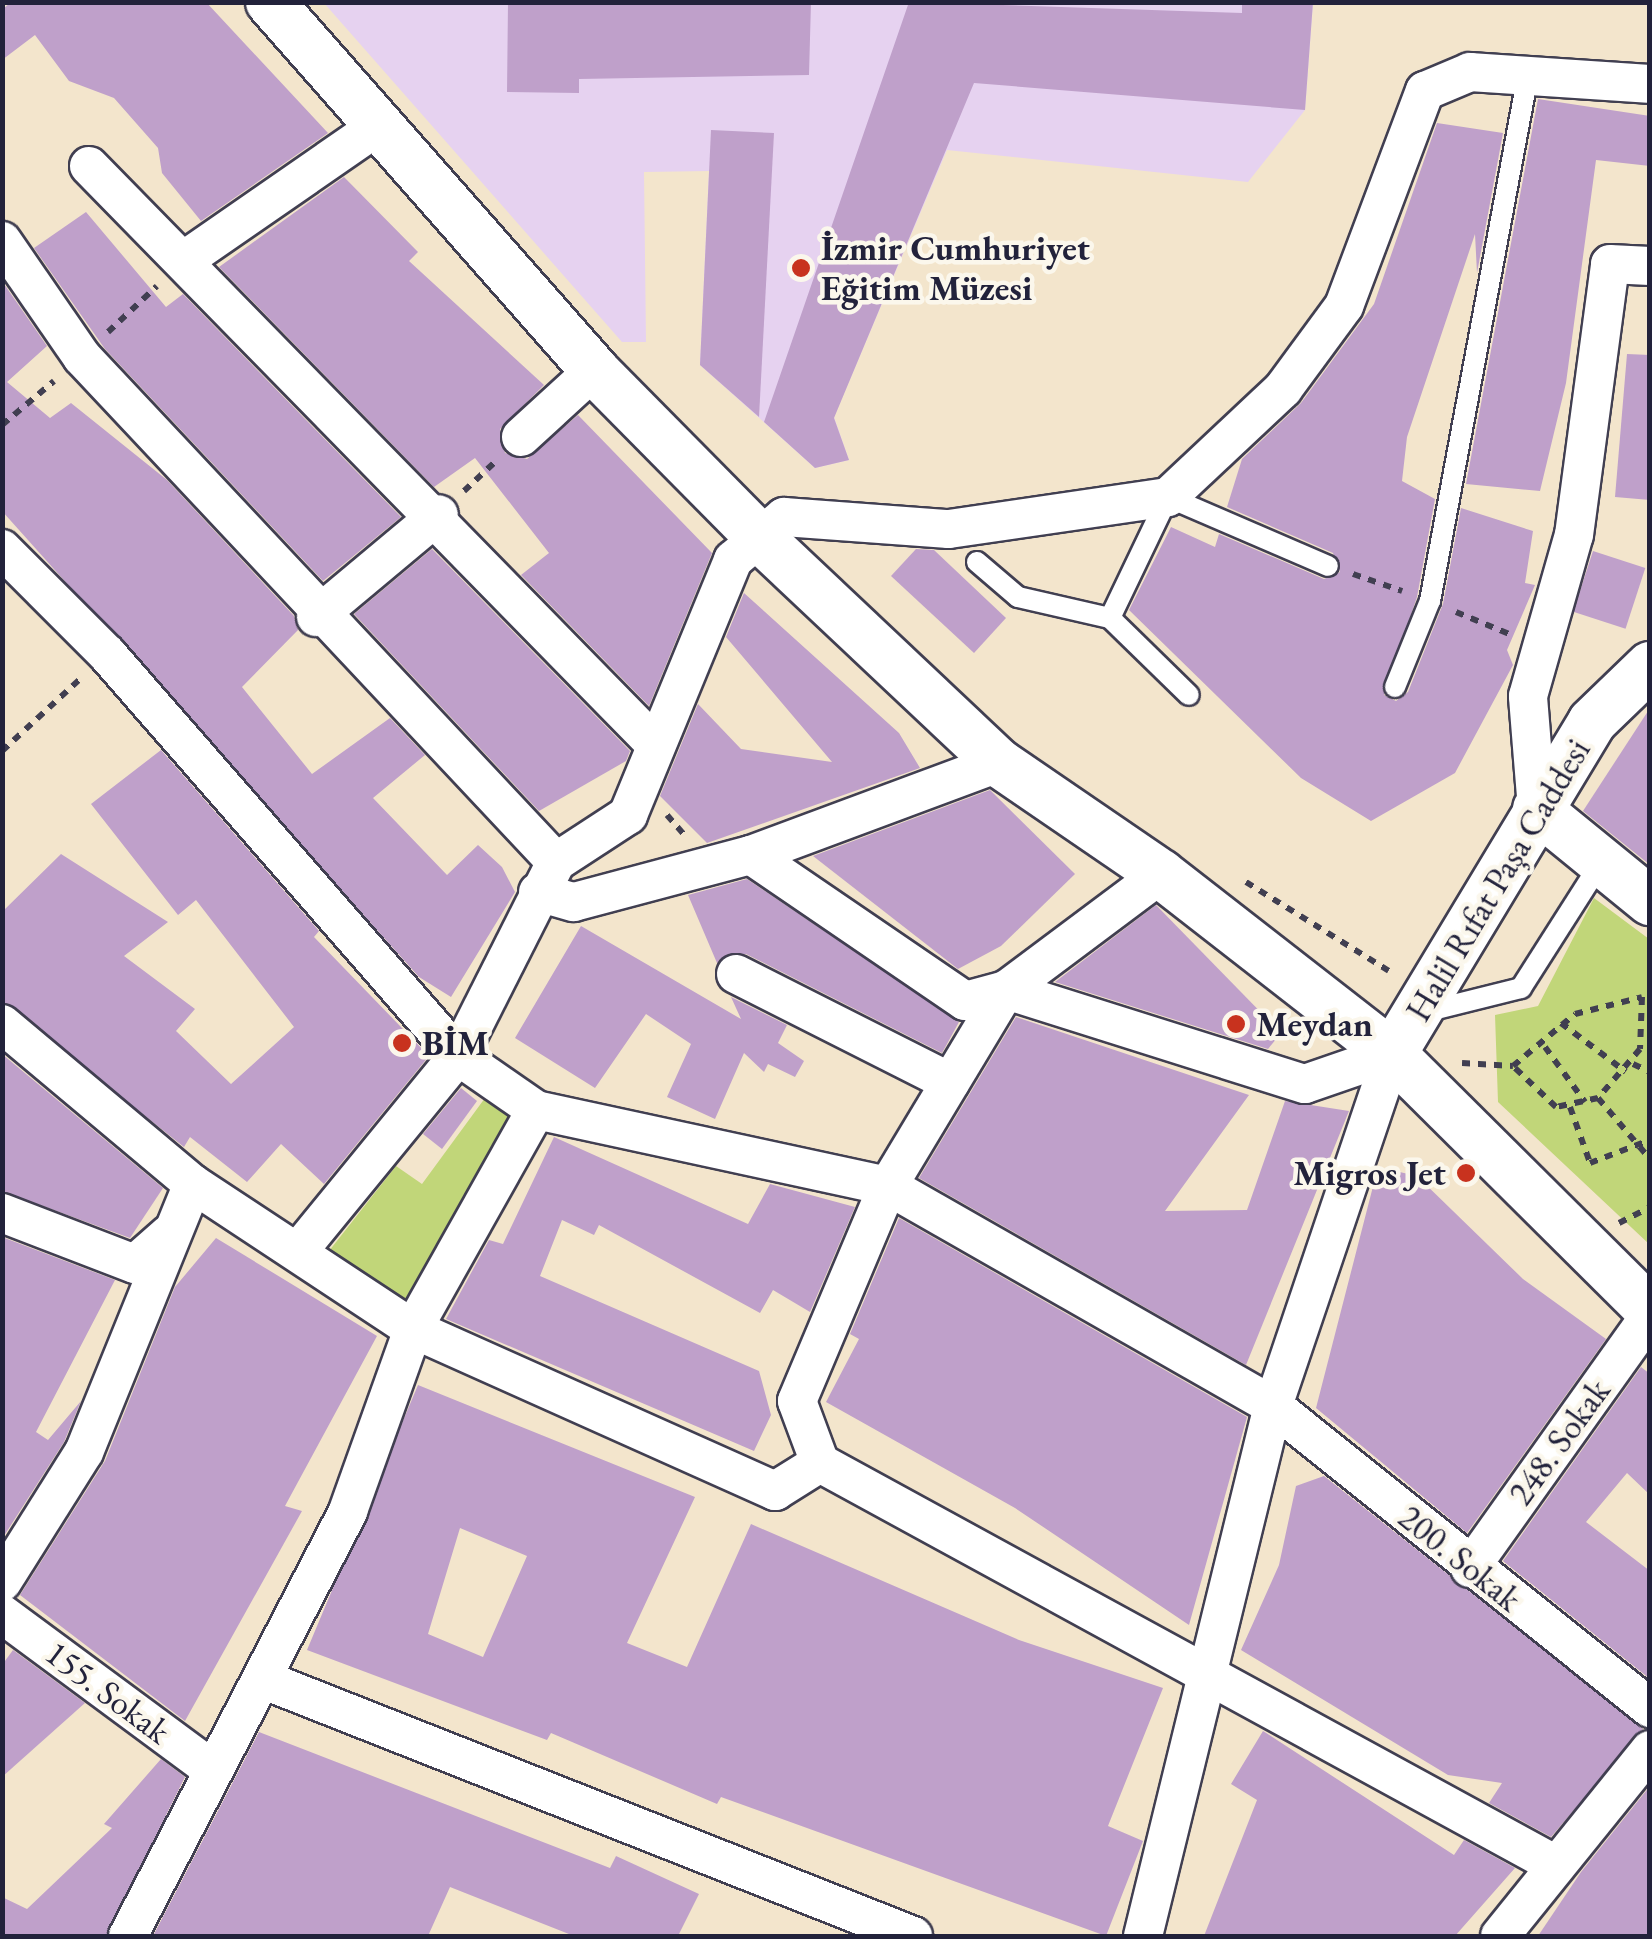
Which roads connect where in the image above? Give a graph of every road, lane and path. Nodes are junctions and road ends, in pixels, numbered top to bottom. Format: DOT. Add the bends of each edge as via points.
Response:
graph roads {
  1 [pos="270,2"];
  2 [pos="297,2"];
  3 [pos="1528,75"];
  4 [pos="1650,84"];
  5 [pos="375,128"];
  6 [pos="89,166"];
  7 [pos="2,241"];
  8 [pos="183,260"];
  9 [pos="1650,266"];
  10 [pos="594,370"];
  11 [pos="521,437"];
  12 [pos="1168,497"];
  13 [pos="439,514"];
  14 [pos="770,528"];
  15 [pos="2,549"];
  16 [pos="978,562"];
  17 [pos="1328,566"];
  18 [pos="316,616"];
  19 [pos="1110,618"];
  20 [pos="107,654"];
  21 [pos="1650,666"];
  22 [pos="1395,687"];
  23 [pos="1189,695"];
  24 [pos="651,740"];
  25 [pos="2,751"];
  26 [pos="1000,762"];
  27 [pos="1537,808"];
  28 [pos="751,856"];
  29 [pos="1600,864"];
  30 [pos="1161,874"];
  31 [pos="547,877"];
  32 [pos="1650,901"];
  33 [pos="736,974"];
  34 [pos="1006,990"];
  35 [pos="1423,1012"];
  36 [pos="1561,1023"];
  37 [pos="2,1024"];
  38 [pos="1647,1028"];
  39 [pos="1545,1047"];
  40 [pos="1392,1054"];
  41 [pos="458,1056"];
  42 [pos="1448,1062"];
  43 [pos="1632,1064"];
  44 [pos="1513,1066"];
  45 [pos="1626,1072"];
  46 [pos="1650,1072"];
  47 [pos="950,1082"];
  48 [pos="1598,1098"];
  49 [pos="1585,1102"];
  50 [pos="1570,1106"];
  51 [pos="536,1110"];
  52 [pos="1650,1140"];
  53 [pos="1639,1147"];
  54 [pos="1650,1158"];
  55 [pos="194,1184"];
  56 [pos="888,1186"];
  57 [pos="1650,1207"];
  58 [pos="2,1213"];
  59 [pos="1614,1226"];
  60 [pos="177,1228"];
  61 [pos="300,1249"];
  62 [pos="1650,1313"];
  63 [pos="413,1329"];
  64 [pos="1273,1406"];
  65 [pos="820,1463"];
  66 [pos="1470,1568"];
  67 [pos="2,1582"];
  68 [pos="2,1614"];
  69 [pos="1204,1668"];
  70 [pos="262,1678"];
  71 [pos="1650,1708"];
  72 [pos="1650,1750"];
  73 [pos="213,1770"];
  74 [pos="1554,1864"];
  75 [pos="128,1936"];
  76 [pos="913,1936"];
  77 [pos="1143,1936"];
  78 [pos="1500,1936"];
  1 -- 5 [label="street"];
  2 -- 14 [label="street" via="610,358"];
  3 -- 4 [label="street"];
  3 -- 12 [label="street" via="1470,72 1425,90 1344,306 1283,389"];
  3 -- 22 [label="lane" via="1430,601"];
  5 -- 8 [label="street"];
  5 -- 10 [label="street"];
  6 -- 8 [label="street"];
  7 -- 18 [label="street" via="82,358"];
  8 -- 13 [label="street"];
  9 -- 27 [label="street" via="1610,264 1574,535 1528,696"];
  10 -- 11 [label="street"];
  10 -- 14 [label="street"];
  11 -- 13 [label="path"];
  12 -- 14 [label="street" via="950,529"];
  12 -- 17 [label="lane"];
  12 -- 19 [label="lane"];
  13 -- 18 [label="street"];
  13 -- 24 [label="street"];
  14 -- 24 [label="street" via="733,560"];
  14 -- 26 [label="street"];
  15 -- 20 [label="street"];
  16 -- 19 [label="lane" via="1018,597"];
  18 -- 31 [label="street"];
  19 -- 23 [label="lane"];
  20 -- 25 [label="path"];
  20 -- 41 [label="street"];
  21 -- 27 [label="street, Halil Rıfat Paşa Caddesi" via="1592,722"];
  24 -- 31 [label="street" via="628,814"];
  26 -- 28 [label="street"];
  26 -- 30 [label="street"];
  27 -- 29 [label="street"];
  27 -- 35 [label="street, Halil Rıfat Paşa Caddesi"];
  28 -- 31 [label="street" via="574,902"];
  28 -- 34 [label="street" via="965,1001"];
  29 -- 32 [label="street"];
  29 -- 35 [label="lane" via="1521,988"];
  30 -- 34 [label="street"];
  30 -- 40 [label="street"];
  31 -- 41 [label="street"];
  33 -- 47 [label="street"];
  34 -- 40 [label="street" via="1305,1084"];
  34 -- 47 [label="street"];
  35 -- 40 [label="street, Halil Rıfat Paşa Caddesi"];
  36 -- 38 [label="path" via="1642,996"];
  36 -- 39 [label="path"];
  36 -- 45 [label="path"];
  37 -- 55 [label="street"];
  38 -- 43 [label="path"];
  39 -- 44 [label="path"];
  39 -- 49 [label="path"];
  40 -- 62 [label="street"];
  40 -- 64 [label="street"];
  41 -- 51 [label="street"];
  41 -- 61 [label="street"];
  42 -- 44 [label="path"];
  43 -- 45 [label="path"];
  43 -- 46 [label="path"];
  44 -- 50 [label="path" via="1556,1106"];
  45 -- 48 [label="path"];
  47 -- 56 [label="street"];
  48 -- 49 [label="path"];
  48 -- 53 [label="path"];
  49 -- 50 [label="path"];
  50 -- 53 [label="path" via="1590,1163"];
  51 -- 56 [label="street, 200. Sokak"];
  51 -- 63 [label="street"];
  52 -- 53 [label="path"];
  53 -- 54 [label="path"];
  55 -- 60 [label="street"];
  55 -- 61 [label="street"];
  56 -- 64 [label="street, 200. Sokak"];
  56 -- 65 [label="street" via="797,1401"];
  57 -- 59 [label="path"];
  58 -- 60 [label="street" via="135,1264"];
  60 -- 61 [label="street" via="229,1216"];
  60 -- 67 [label="street" via="84,1452"];
  61 -- 63 [label="street"];
  62 -- 66 [label="street, 248. Sokak"];
  63 -- 65 [label="street" via="775,1491"];
  63 -- 70 [label="street" via="348,1511"];
  64 -- 66 [label="street, 200. Sokak"];
  64 -- 69 [label="street"];
  65 -- 69 [label="street"];
  66 -- 71 [label="street, 200. Sokak"];
  68 -- 73 [label="street, 155. Sokak"];
  69 -- 74 [label="street"];
  69 -- 77 [label="street"];
  70 -- 73 [label="street"];
  70 -- 76 [label="street"];
  72 -- 74 [label="street"];
  73 -- 75 [label="street"];
  74 -- 78 [label="street"];
}
